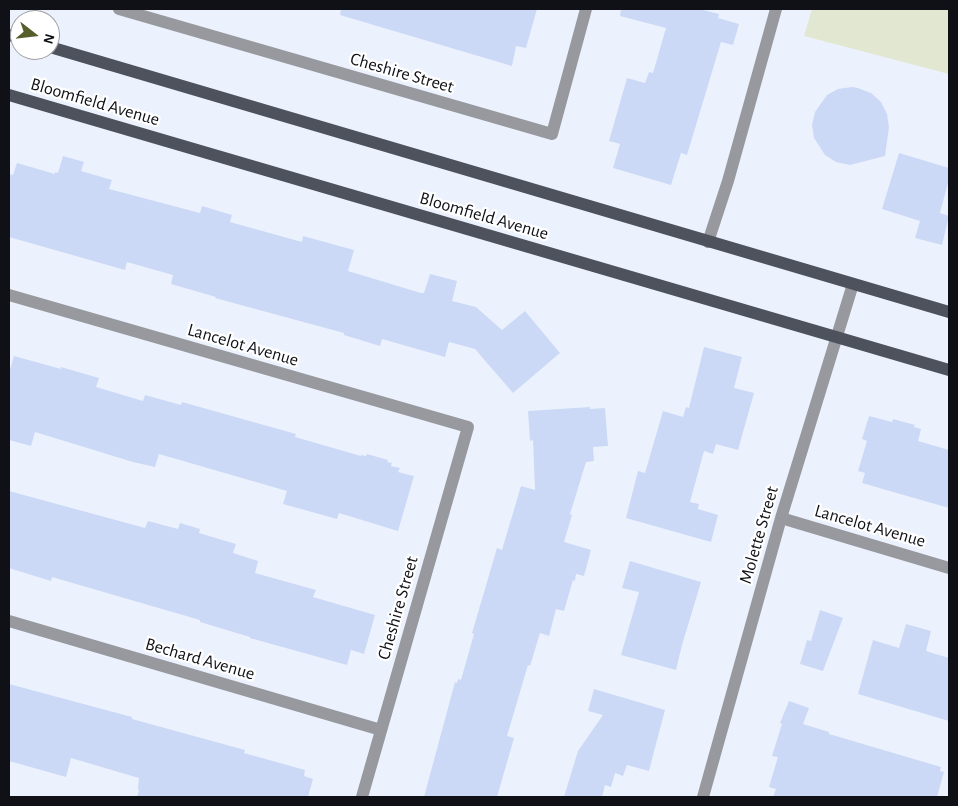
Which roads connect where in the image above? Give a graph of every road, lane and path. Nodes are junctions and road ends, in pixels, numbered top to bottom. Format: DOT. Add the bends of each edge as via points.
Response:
graph roads {
  1 [pos="119,9"];
  2 [pos="586,9"];
  3 [pos="776,9"];
  4 [pos="60,50"];
  5 [pos="9,95"];
  6 [pos="708,242"];
  7 [pos="853,284"];
  8 [pos="9,295"];
  9 [pos="949,312"];
  10 [pos="837,338"];
  11 [pos="949,370"];
  12 [pos="468,428"];
  13 [pos="781,518"];
  14 [pos="949,568"];
  15 [pos="9,621"];
  16 [pos="381,730"];
  17 [pos="362,797"];
  18 [pos="703,797"];
  1 -- 2 [label="street, Cheshire Street" via="552,134"];
  3 -- 6 [label="street"];
  4 -- 6 [label="main road"];
  5 -- 10 [label="main road, Bloomfield Avenue"];
  6 -- 7 [label="main road"];
  7 -- 9 [label="main road"];
  7 -- 10 [label="street, Molette Street"];
  8 -- 12 [label="street, Lancelot Avenue"];
  10 -- 11 [label="main road, Bloomfield Avenue"];
  10 -- 13 [label="street, Molette Street"];
  12 -- 16 [label="street, Cheshire Street"];
  13 -- 14 [label="street, Lancelot Avenue"];
  13 -- 18 [label="street, Molette Street"];
  15 -- 16 [label="street, Bechard Avenue"];
  16 -- 17 [label="street, Cheshire Street"];
}
